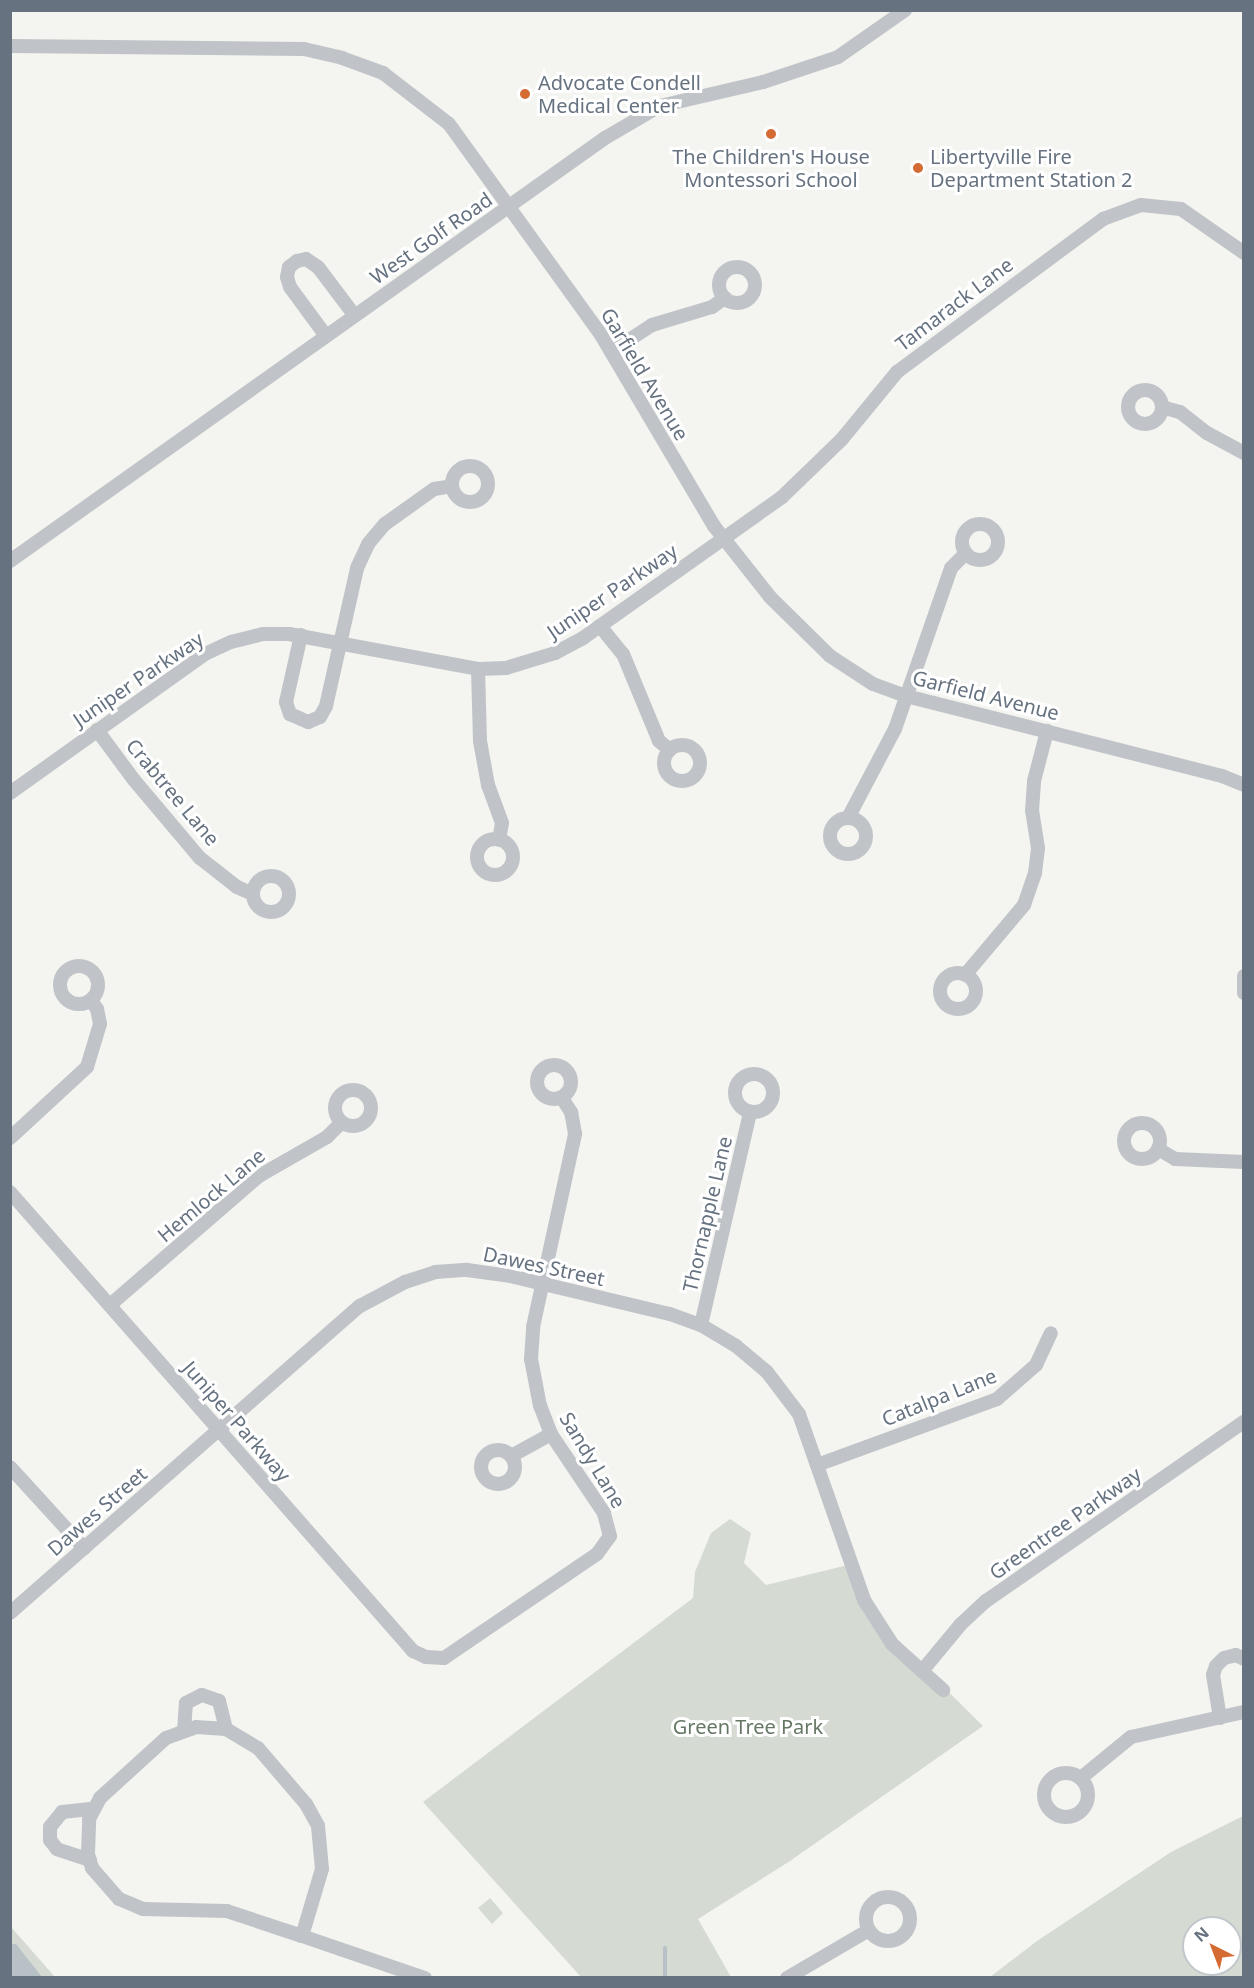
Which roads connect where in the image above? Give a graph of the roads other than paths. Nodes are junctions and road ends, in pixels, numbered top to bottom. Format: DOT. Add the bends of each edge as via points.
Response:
graph roads {
  1 [pos="905,10"];
  2 [pos="10,46"];
  3 [pos="510,206"];
  4 [pos="1244,253"];
  5 [pos="725,298"];
  6 [pos="355,316"];
  7 [pos="326,336"];
  8 [pos="611,352"];
  9 [pos="1162,407"];
  10 [pos="1244,453"];
  11 [pos="452,486"];
  12 [pos="724,538"];
  13 [pos="966,553"];
  14 [pos="10,561"];
  15 [pos="600,626"];
  16 [pos="301,635"];
  17 [pos="339,641"];
  18 [pos="478,669"];
  19 [pos="906,696"];
  20 [pos="97,730"];
  21 [pos="1047,731"];
  22 [pos="670,750"];
  23 [pos="1244,785"];
  24 [pos="10,793"];
  25 [pos="848,818"];
  26 [pos="499,840"];
  27 [pos="253,894"];
  28 [pos="965,975"];
  29 [pos="1244,975"];
  30 [pos="1244,993"];
  31 [pos="91,1000"];
  32 [pos="562,1098"];
  33 [pos="750,1112"];
  34 [pos="342,1122"];
  35 [pos="10,1138"];
  36 [pos="1158,1149"];
  37 [pos="1244,1162"];
  38 [pos="10,1192"];
  39 [pos="543,1284"];
  40 [pos="110,1305"];
  41 [pos="701,1325"];
  42 [pos="1051,1333"];
  43 [pos="1244,1422"];
  44 [pos="219,1431"];
  45 [pos="551,1434"];
  46 [pos="511,1456"];
  47 [pos="817,1466"];
  48 [pos="10,1467"];
  49 [pos="84,1548"];
  50 [pos="10,1613"];
  51 [pos="444,1658"];
  52 [pos="1244,1659"];
  53 [pos="922,1671"];
  54 [pos="943,1690"];
  55 [pos="1244,1712"];
  56 [pos="1220,1718"];
  57 [pos="226,1729"];
  58 [pos="184,1731"];
  59 [pos="1081,1778"];
  60 [pos="93,1809"];
  61 [pos="90,1860"];
  62 [pos="868,1930"];
  63 [pos="302,1936"];
  64 [pos="425,1977"];
  65 [pos="787,1977"];
  1 -- 3 [label="street, West Golf Road" via="861,44 812,68 660,106 605,138"];
  2 -- 3 [label="street, Garfield Avenue" via="244,46 304,49 342,58 383,73 423,100 449,124"];
  3 -- 6 [label="street, West Golf Road"];
  3 -- 8 [label="street, Garfield Avenue"];
  4 -- 12 [label="street, Tamarack Lane" via="1181,209 1140,205 1103,219 918,354 897,372 812,472"];
  5 -- 8 [label="street" via="712,307 652,325"];
  6 -- 7 [label="street, West Golf Road"];
  6 -- 7 [label="street" via="318,267 306,259 297,261 289,267 290,287"];
  7 -- 14 [label="street, West Golf Road"];
  8 -- 12 [label="street, Garfield Avenue"];
  9 -- 10 [label="street" via="1180,412 1207,433"];
  11 -- 17 [label="street" via="434,489 385,524 368,544 357,568"];
  12 -- 15 [label="street, Juniper Parkway"];
  12 -- 19 [label="street, Garfield Avenue" via="770,597 830,656 873,684"];
  13 -- 19 [label="street" via="951,568"];
  15 -- 18 [label="street, Juniper Parkway" via="538,660"];
  15 -- 22 [label="street" via="623,654 659,741"];
  16 -- 17 [label="street, Juniper Parkway"];
  16 -- 17 [label="street" via="286,702 290,714 301,722 314,721 324,712"];
  16 -- 20 [label="street, Juniper Parkway" via="263,634 206,654"];
  17 -- 18 [label="street, Juniper Parkway"];
  18 -- 26 [label="street" via="480,741 488,785 502,823"];
  19 -- 21 [label="street, Garfield Avenue"];
  19 -- 25 [label="street" via="878,767"];
  20 -- 24 [label="street, Juniper Parkway"];
  20 -- 27 [label="street, Crabtree Lane" via="200,858 237,887"];
  21 -- 23 [label="street, Garfield Avenue"];
  21 -- 28 [label="street" via="1034,781 1032,811 1038,848 1035,873 1024,905"];
  29 -- 30 [label="street"];
  31 -- 35 [label="street" via="98,1008 100,1024 87,1067"];
  32 -- 39 [label="street, Sandy Lane" via="575,1134"];
  33 -- 41 [label="street, Thornapple Lane"];
  34 -- 40 [label="street, Hemlock Lane" via="327,1137 259,1176"];
  36 -- 37 [label="street" via="1175,1159"];
  38 -- 40 [label="street, Juniper Parkway"];
  39 -- 41 [label="street, Dawes Street"];
  39 -- 44 [label="street, Dawes Street" via="467,1270 435,1272 383,1291"];
  39 -- 45 [label="street, Sandy Lane" via="531,1359 540,1406"];
  40 -- 44 [label="street, Juniper Parkway"];
  41 -- 47 [label="street, Dawes Street" via="736,1346 781,1389 799,1414"];
  42 -- 47 [label="street, Catalpa Lane" via="1036,1365 997,1399"];
  43 -- 53 [label="street, Greentree Parkway" via="986,1601"];
  44 -- 49 [label="street, Dawes Street"];
  44 -- 51 [label="street, Juniper Parkway" via="413,1651 426,1658"];
  45 -- 46 [label="street"];
  45 -- 51 [label="street, Sandy Lane" via="604,1514 610,1527 606,1546"];
  47 -- 53 [label="street, Dawes Street" via="864,1600 892,1644"];
  48 -- 49 [label="street"];
  49 -- 50 [label="street, Dawes Street"];
  52 -- 56 [label="street" via="1236,1655 1224,1658 1216,1666 1213,1675"];
  53 -- 54 [label="street, Dawes Street"];
  55 -- 56 [label="street"];
  56 -- 59 [label="street" via="1131,1737"];
  57 -- 58 [label="street" via="196,1727"];
  57 -- 58 [label="street" via="219,1701 202,1695 186,1702"];
  57 -- 63 [label="street" via="258,1748 306,1804 318,1826 322,1869"];
  58 -- 60 [label="street" via="166,1738 119,1779"];
  60 -- 61 [label="street" via="89,1819"];
  60 -- 61 [label="street" via="62,1812 50,1827 50,1840 57,1849"];
  61 -- 63 [label="street" via="108,1890 143,1909 227,1911"];
  62 -- 65 [label="street"];
  63 -- 64 [label="street"];
}
